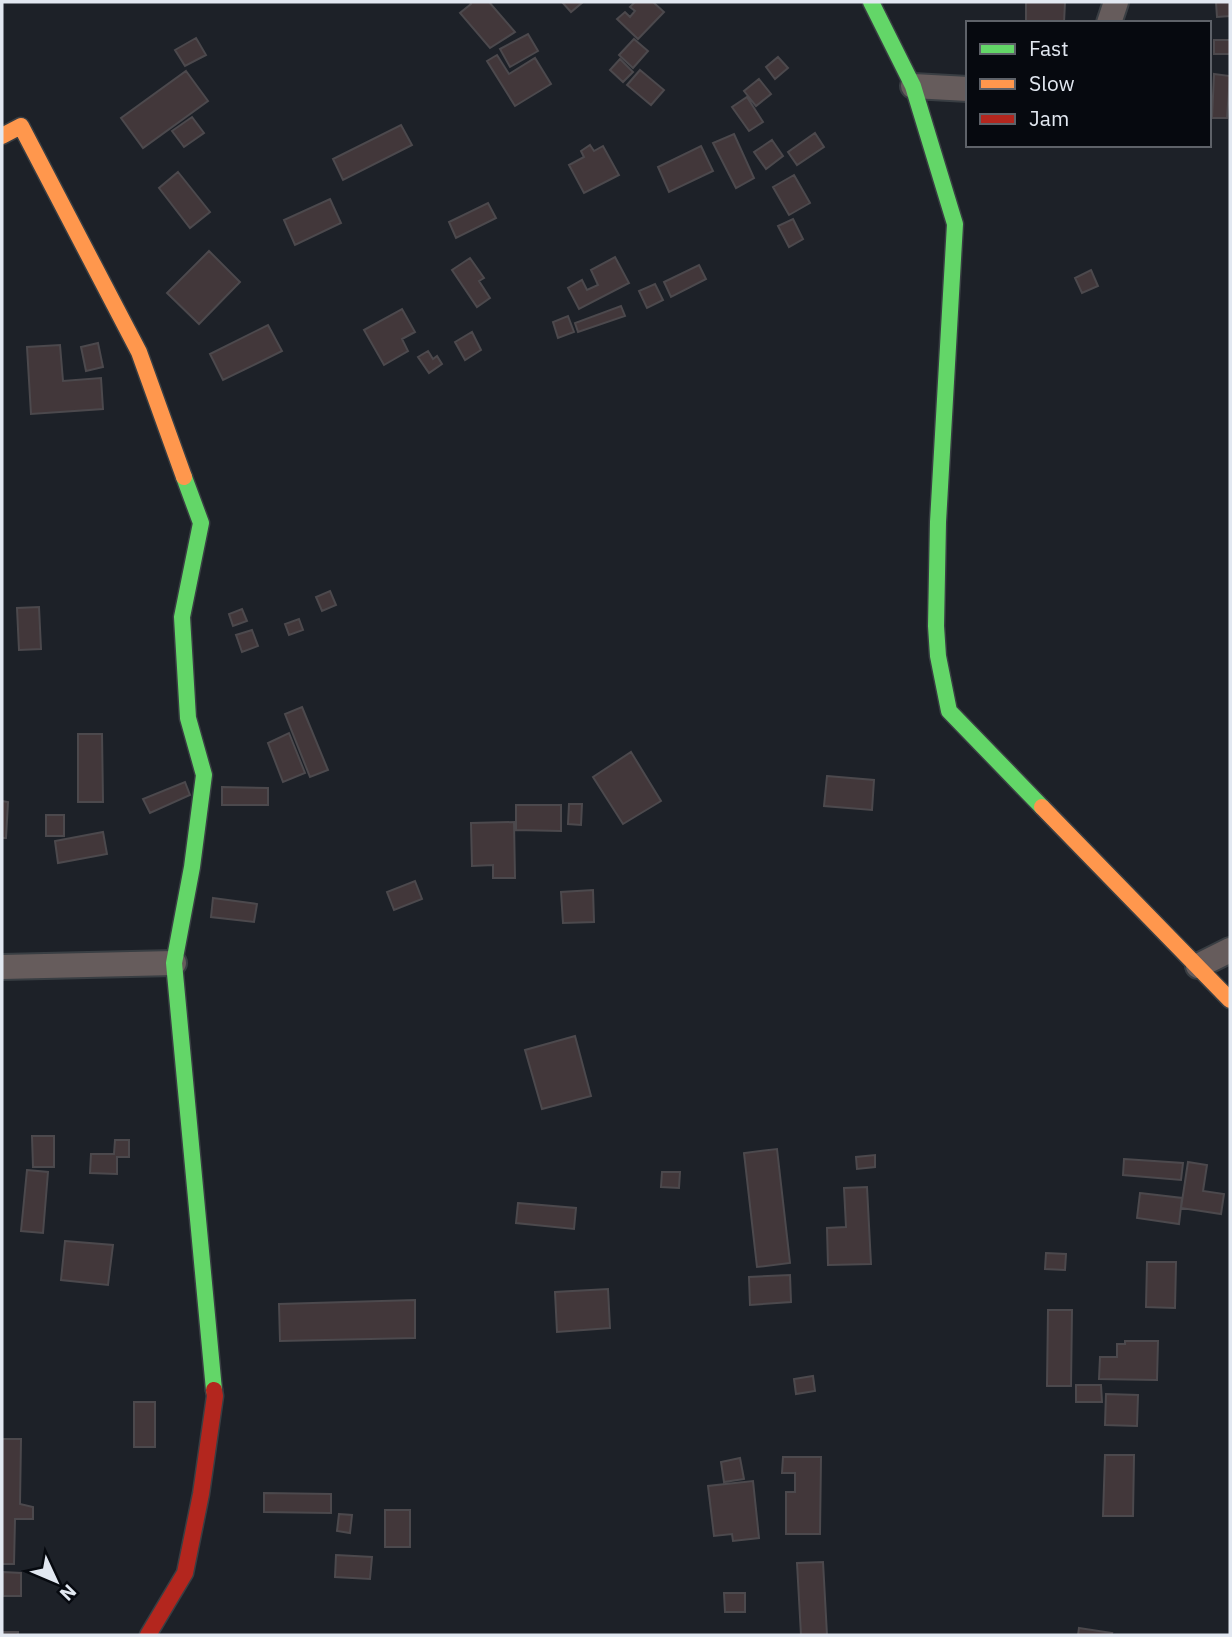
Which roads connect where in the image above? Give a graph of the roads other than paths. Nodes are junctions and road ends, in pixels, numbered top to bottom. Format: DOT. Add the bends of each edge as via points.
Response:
graph roads {
  1 [pos="871,2"];
  2 [pos="1116,2"];
  3 [pos="1110,21"];
  4 [pos="913,86"];
  5 [pos="966,89"];
  6 [pos="2,136"];
  7 [pos="1230,950"];
  8 [pos="174,963"];
  9 [pos="2,967"];
  10 [pos="1198,967"];
  11 [pos="1230,1000"];
  12 [pos="148,1635"];
  1 -- 4 [label="street"];
  2 -- 3 [label="street"];
  4 -- 5 [label="street"];
  4 -- 10 [label="street" via="955,224 944,378 936,626 950,711"];
  6 -- 8 [label="street" via="21,126 139,352 201,523 182,617 188,718 204,775"];
  7 -- 10 [label="street"];
  8 -- 9 [label="street"];
  8 -- 12 [label="street" via="215,1396 185,1573"];
  10 -- 11 [label="street"];
}
